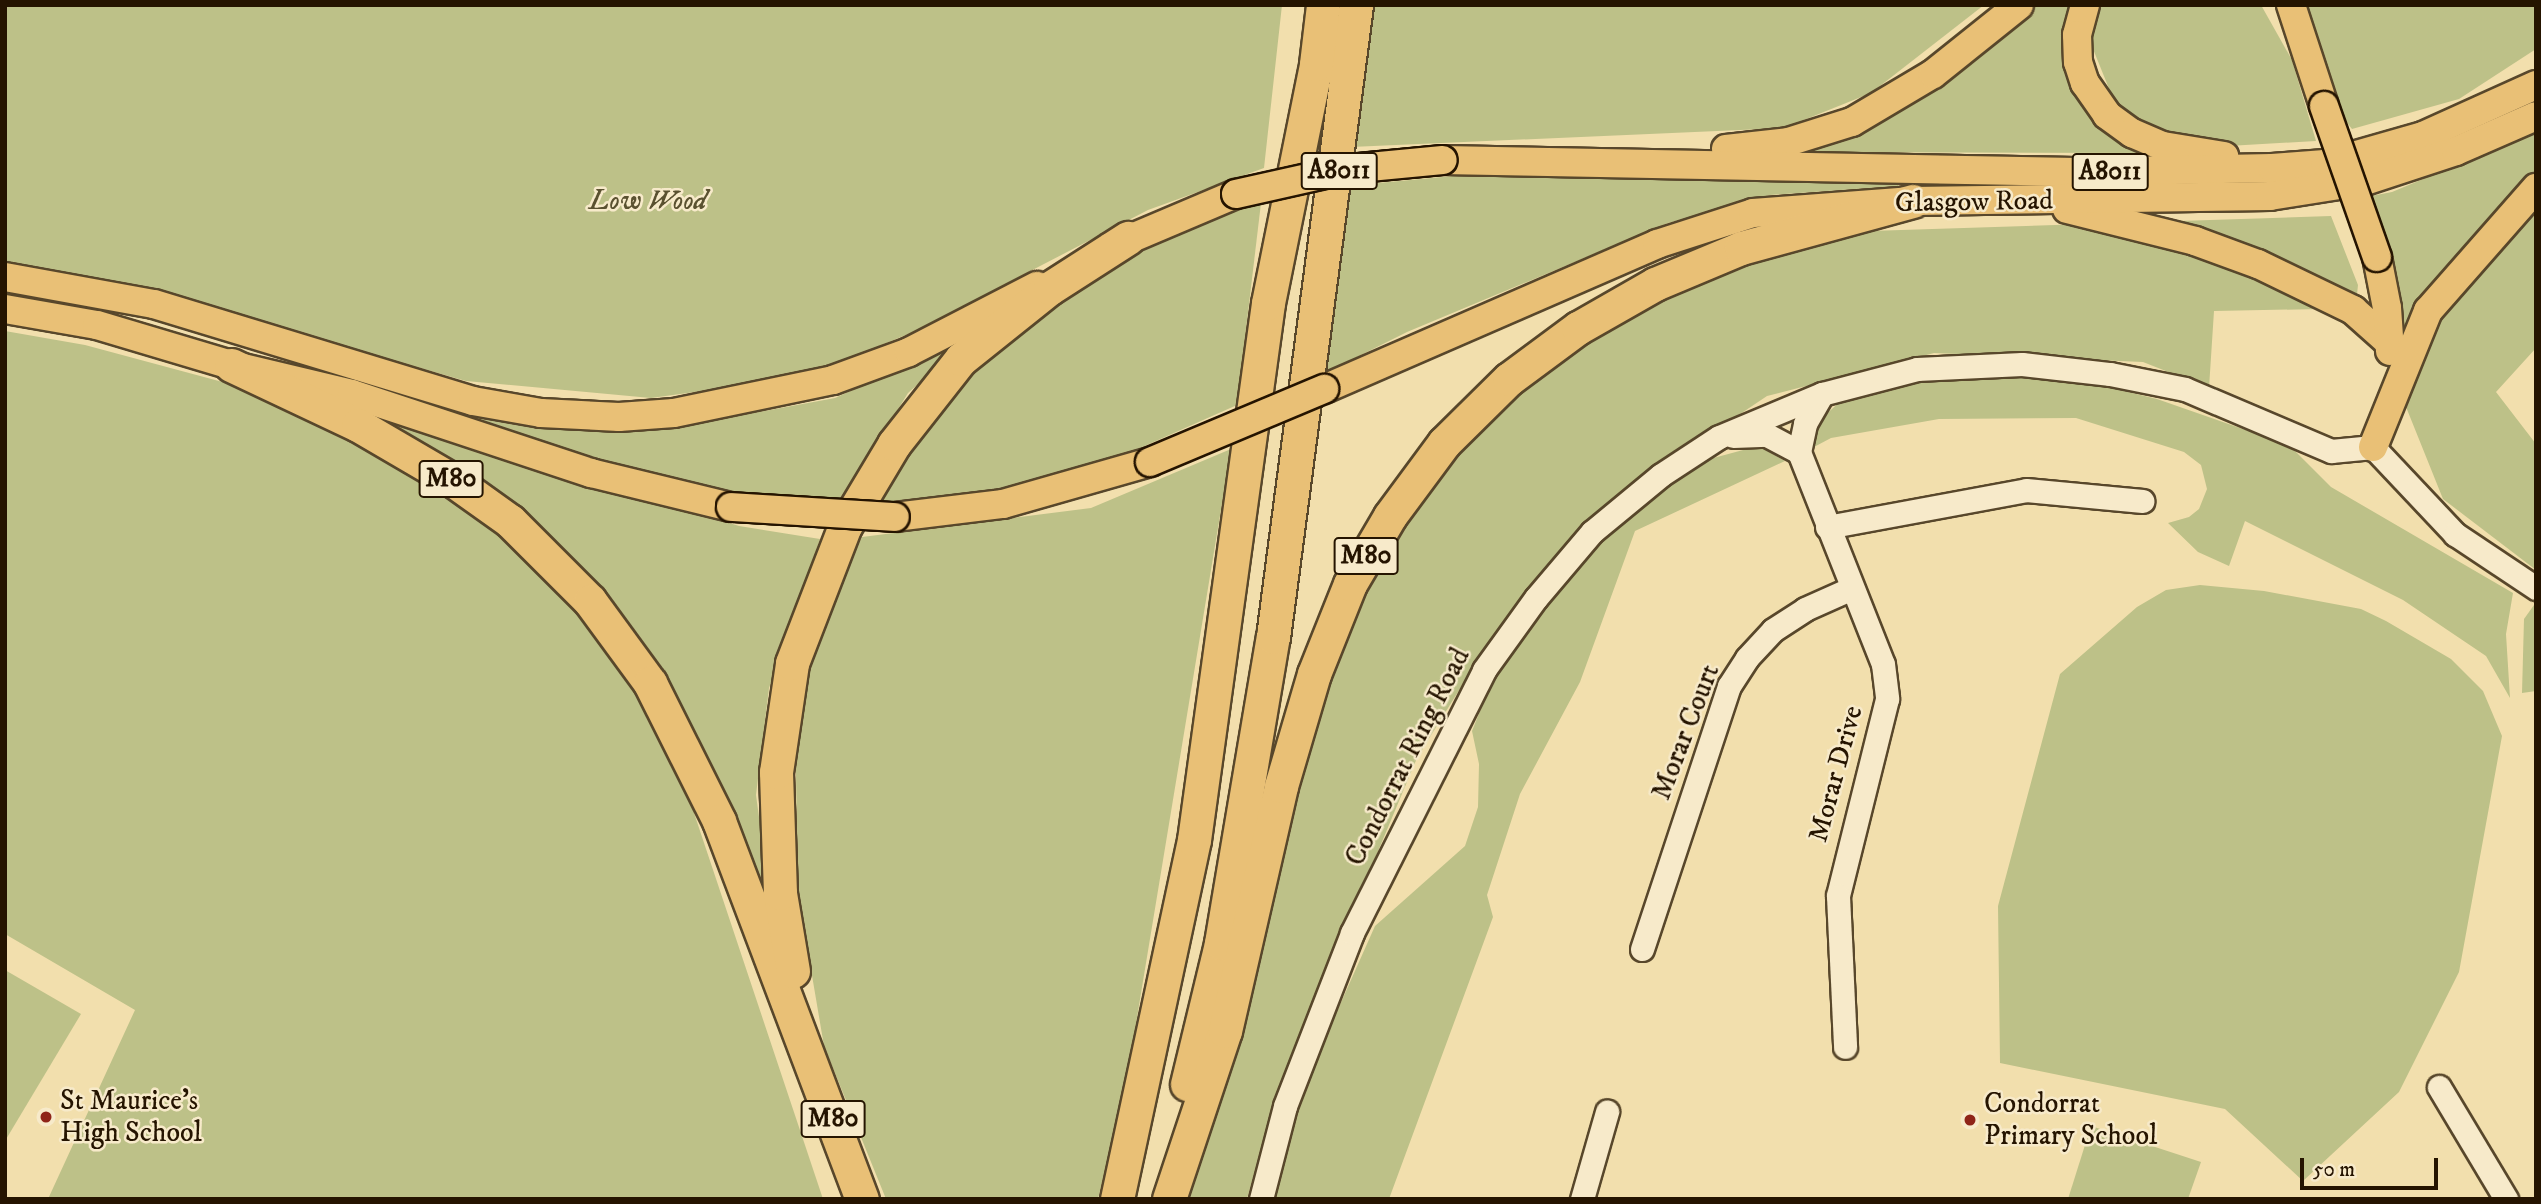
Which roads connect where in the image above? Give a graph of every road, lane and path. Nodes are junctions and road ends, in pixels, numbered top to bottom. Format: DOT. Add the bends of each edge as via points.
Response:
graph roads {
  1 [pos="1300,5"];
  2 [pos="1323,5"];
  3 [pos="1357,5"];
  4 [pos="2019,5"];
  5 [pos="2085,5"];
  6 [pos="2277,5"];
  7 [pos="2291,5"];
  8 [pos="2299,36"];
  9 [pos="2536,85"];
  10 [pos="2536,116"];
  11 [pos="1560,162"];
  12 [pos="2325,164"];
  13 [pos="2536,188"];
  14 [pos="2033,200"];
  15 [pos="1913,201"];
  16 [pos="1128,238"];
  17 [pos="5,277"];
  18 [pos="1268,303"];
  19 [pos="5,309"];
  20 [pos="2390,343"];
  21 [pos="231,365"];
  22 [pos="1822,394"];
  23 [pos="2391,395"];
  24 [pos="1718,437"];
  25 [pos="2373,447"];
  26 [pos="1800,452"];
  27 [pos="2142,501"];
  28 [pos="1827,527"];
  29 [pos="1852,588"];
  30 [pos="2536,588"];
  31 [pos="1642,949"];
  32 [pos="804,1039"];
  33 [pos="1845,1047"];
  34 [pos="2439,1087"];
  35 [pos="1607,1112"];
  36 [pos="862,1199"];
  37 [pos="1117,1199"];
  38 [pos="1159,1199"];
  39 [pos="1169,1199"];
  40 [pos="1261,1199"];
  41 [pos="1582,1199"];
  42 [pos="2507,1199"];
  1 -- 18 [label="highway"];
  2 -- 18 [label="highway" via="1316,64"];
  3 -- 38 [label="highway" via="1271,650 1221,943"];
  4 -- 11 [label="main road" via="1903,94 1819,135 1760,147"];
  5 -- 12 [label="main road" via="2077,35 2078,62 2091,94 2118,125 2154,143 2196,154"];
  6 -- 8 [label="main road"];
  7 -- 8 [label="main road"];
  8 -- 20 [label="main road, bridge" via="2377,257"];
  9 -- 12 [label="main road, A8011" via="2423,136"];
  10 -- 14 [label="main road, Glasgow Road / A8011" via="2456,151 2354,183 2219,199"];
  11 -- 12 [label="main road, A8011" via="2076,172 2230,171"];
  11 -- 16 [label="main road, A8011, bridge" via="1443,160 1348,169 1236,194"];
  13 -- 23 [label="main road" via="2428,311"];
  14 -- 15 [label="main road, Glasgow Road / A8011"];
  14 -- 20 [label="main road" via="2195,241 2258,264 2353,310"];
  15 -- 21 [label="main road, Glasgow Road, bridge" via="1753,213 1657,244 1150,462 1003,504 895,517 731,507 590,473 352,394"];
  15 -- 39 [label="highway, M80" via="1741,248 1655,284 1578,328 1509,379 1444,443 1390,516 1350,584 1314,674 1281,786 1225,1031"];
  16 -- 17 [label="main road" via="956,329 867,368 770,395 667,415 619,417 541,413 473,401 154,304"];
  16 -- 32 [label="highway, M80" via="1049,288 961,359 894,444 845,526 792,663 776,772 780,893"];
  18 -- 37 [label="highway" via="1194,840"];
  19 -- 21 [label="main road, Glasgow Road" via="97,325"];
  20 -- 23 [label="main road"];
  21 -- 32 [label="highway, M80" via="358,425 454,481 510,522 590,601 650,683 687,752"];
  22 -- 24 [label="street, Condorrat Ring Road"];
  22 -- 25 [label="street, Condorrat Ring Road" via="1917,369 2022,364 2185,389 2331,451"];
  22 -- 26 [label="street" via="1805,424"];
  23 -- 25 [label="main road"];
  24 -- 26 [label="street" via="1767,435"];
  24 -- 40 [label="street, Condorrat Ring Road" via="1661,475 1592,532 1483,670 1352,933 1286,1106"];
  25 -- 30 [label="street" via="2455,534"];
  26 -- 28 [label="street, Morar Drive"];
  27 -- 28 [label="street" via="2026,490"];
  28 -- 29 [label="street, Morar Drive"];
  29 -- 31 [label="street, Morar Court" via="1805,609 1773,630 1729,686"];
  29 -- 33 [label="street, Morar Drive" via="1883,664 1887,699 1838,896"];
  32 -- 36 [label="highway, M80"];
  34 -- 42 [label="street"];
  35 -- 41 [label="street"];
}
